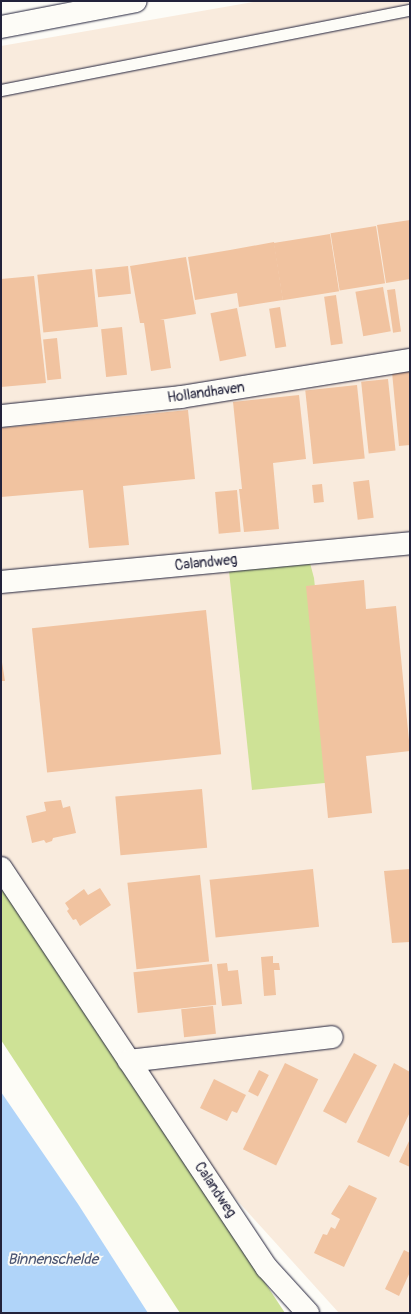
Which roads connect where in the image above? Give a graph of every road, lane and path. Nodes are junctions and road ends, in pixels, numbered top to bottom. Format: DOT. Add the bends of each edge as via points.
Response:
graph roads {
  1 [pos="136,1"];
  2 [pos="410,10"];
  3 [pos="1,27"];
  4 [pos="1,90"];
  5 [pos="410,360"];
  6 [pos="1,416"];
  7 [pos="410,543"];
  8 [pos="1,582"];
  9 [pos="1,868"];
  10 [pos="332,1037"];
  11 [pos="129,1061"];
  12 [pos="308,1313"];
  1 -- 3 [label="street"];
  2 -- 4 [label="lane"];
  5 -- 6 [label="street, Hollandhaven" via="181,397"];
  7 -- 8 [label="street, Calandweg"];
  9 -- 11 [label="street, Calandweg"];
  10 -- 11 [label="street"];
  11 -- 12 [label="street, Calandweg" via="267,1268"];
}
